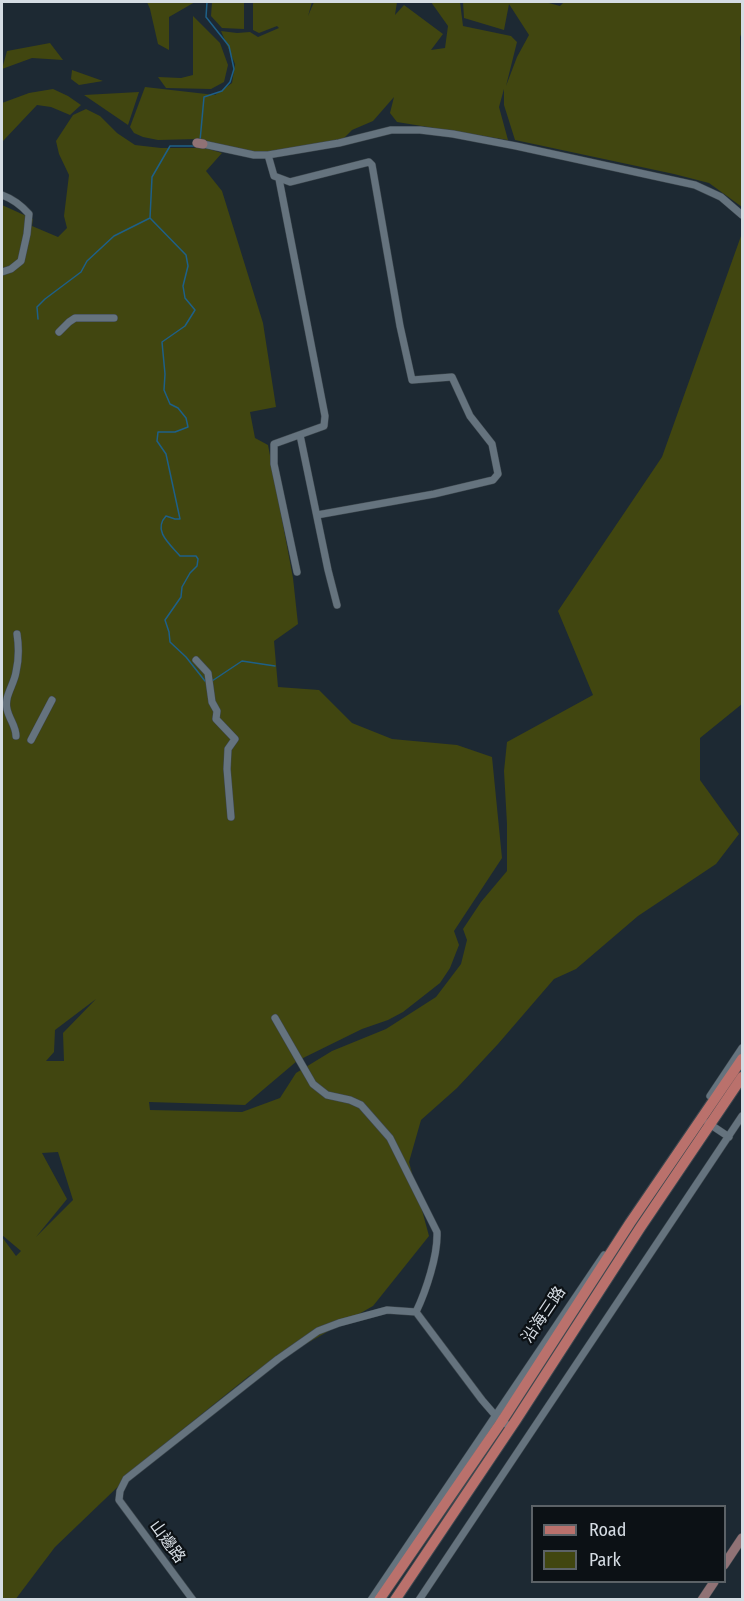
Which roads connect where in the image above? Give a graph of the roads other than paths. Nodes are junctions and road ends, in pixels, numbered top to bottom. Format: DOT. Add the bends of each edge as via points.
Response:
graph roads {
  1 [pos="200,144"];
  2 [pos="268,155"];
  3 [pos="279,179"];
  4 [pos="2,195"];
  5 [pos="742,215"];
  6 [pos="2,272"];
  7 [pos="114,318"];
  8 [pos="59,332"];
  9 [pos="300,435"];
  10 [pos="317,514"];
  11 [pos="297,572"];
  12 [pos="337,605"];
  13 [pos="17,634"];
  14 [pos="195,660"];
  15 [pos="52,700"];
  16 [pos="16,736"];
  17 [pos="31,740"];
  18 [pos="231,817"];
  19 [pos="275,1018"];
  20 [pos="742,1048"];
  21 [pos="742,1059"];
  22 [pos="742,1077"];
  23 [pos="742,1116"];
  24 [pos="703,1120"];
  25 [pos="729,1137"];
  26 [pos="416,1312"];
  27 [pos="503,1421"];
  28 [pos="742,1538"];
  29 [pos="726,1562"];
  30 [pos="713,1583"];
  31 [pos="193,1599"];
  32 [pos="371,1599"];
  33 [pos="379,1599"];
  34 [pos="395,1599"];
  35 [pos="419,1599"];
  36 [pos="702,1599"];
  1 -- 2 [label="street"];
  2 -- 3 [label="street" via="274,177"];
  2 -- 5 [label="street" via="391,130 453,134 695,185 721,197"];
  3 -- 9 [label="street" via="325,417 324,426"];
  3 -- 10 [label="street" via="290,182 369,162 372,165 412,380 453,377 470,416 492,444 498,474 493,480 434,494"];
  4 -- 6 [label="street" via="29,214 21,261"];
  7 -- 8 [label="street" via="75,318"];
  9 -- 10 [label="street"];
  9 -- 11 [label="street" via="274,444 274,464"];
  10 -- 12 [label="street"];
  13 -- 16 [label="street" via="16,673 7,696"];
  14 -- 18 [label="street" via="208,673 216,719 235,739 228,749"];
  15 -- 17 [label="street"];
  19 -- 26 [label="street" via="313,1084 327,1095 360,1105 390,1138 437,1232 437,1245"];
  20 -- 24 [label="street, 沿海三路"];
  21 -- 24 [label="main road, 沿海三路"];
  22 -- 24 [label="main road, 沿海三路"];
  23 -- 25 [label="street"];
  24 -- 25 [label="street"];
  24 -- 27 [label="street, 沿海三路"];
  24 -- 27 [label="main road, 沿海三路" via="640,1228"];
  25 -- 35 [label="street"];
  26 -- 27 [label="street" via="482,1400"];
  26 -- 31 [label="street, 山邊路" via="387,1310 318,1331 126,1479 120,1500"];
  27 -- 32 [label="street, 沿海三路"];
  27 -- 33 [label="main road, 沿海三路"];
  27 -- 34 [label="main road, 沿海三路"];
  28 -- 29 [label="street"];
  30 -- 36 [label="street"];
}
